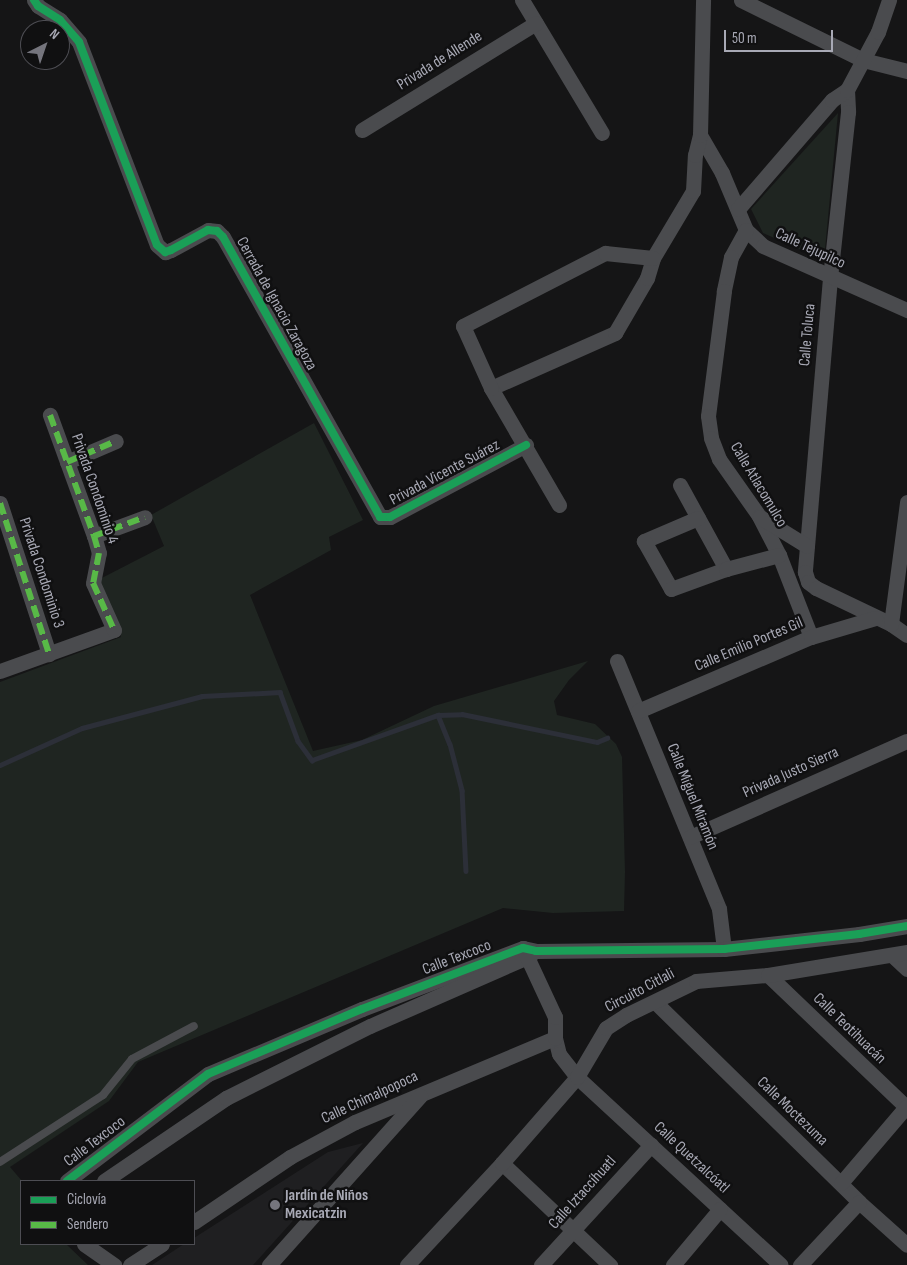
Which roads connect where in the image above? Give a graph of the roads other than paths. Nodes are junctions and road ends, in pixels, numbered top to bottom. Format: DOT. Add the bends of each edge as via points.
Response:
graph roads {
  1 [pos="34,0"];
  2 [pos="522,0"];
  3 [pos="702,0"];
  4 [pos="741,0"];
  5 [pos="889,0"];
  6 [pos="536,23"];
  7 [pos="862,60"];
  8 [pos="907,71"];
  9 [pos="847,90"];
  10 [pos="362,130"];
  11 [pos="602,133"];
  12 [pos="700,135"];
  13 [pos="738,209"];
  14 [pos="746,230"];
  15 [pos="653,258"];
  16 [pos="830,278"];
  17 [pos="907,310"];
  18 [pos="491,388"];
  19 [pos="50,415"];
  20 [pos="116,441"];
  21 [pos="526,445"];
  22 [pos="66,462"];
  23 [pos="680,484"];
  24 [pos="907,502"];
  25 [pos="0,503"];
  26 [pos="559,505"];
  27 [pos="376,513"];
  28 [pos="759,516"];
  29 [pos="145,517"];
  30 [pos="698,518"];
  31 [pos="94,536"];
  32 [pos="807,546"];
  33 [pos="779,555"];
  34 [pos="726,569"];
  35 [pos="875,618"];
  36 [pos="891,624"];
  37 [pos="907,635"];
  38 [pos="811,637"];
  39 [pos="49,654"];
  40 [pos="617,661"];
  41 [pos="0,670"];
  42 [pos="638,711"];
  43 [pos="907,741"];
  44 [pos="690,837"];
  45 [pos="907,926"];
  46 [pos="724,949"];
  47 [pos="529,952"];
  48 [pos="900,954"];
  49 [pos="907,969"];
  50 [pos="768,975"];
  51 [pos="654,1002"];
  52 [pos="194,1026"];
  53 [pos="555,1038"];
  54 [pos="577,1077"];
  55 [pos="422,1093"];
  56 [pos="907,1108"];
  57 [pos="651,1145"];
  58 [pos="0,1162"];
  59 [pos="502,1163"];
  60 [pos="68,1180"];
  61 [pos="105,1180"];
  62 [pos="841,1183"];
  63 [pos="859,1202"];
  64 [pos="720,1209"];
  65 [pos="195,1221"];
  66 [pos="572,1230"];
  67 [pos="160,1245"];
  68 [pos="907,1245"];
  69 [pos="89,1246"];
  70 [pos="114,1265"];
  71 [pos="130,1265"];
  72 [pos="269,1265"];
  73 [pos="407,1265"];
  74 [pos="541,1265"];
  75 [pos="610,1265"];
  76 [pos="673,1265"];
  77 [pos="781,1265"];
  78 [pos="800,1265"];
  1 -- 27 [label="street, Cerrada de Ignacio Zaragoza" via="60,20 79,42 157,245 166,252 208,230 217,231 223,237"];
  2 -- 6 [label="street"];
  3 -- 12 [label="street"];
  4 -- 7 [label="street"];
  5 -- 7 [label="street" via="878,32"];
  6 -- 10 [label="street, Privada de Allende"];
  6 -- 11 [label="street"];
  7 -- 8 [label="street"];
  7 -- 9 [label="street"];
  9 -- 13 [label="street" via="832,100"];
  9 -- 16 [label="street, Calle Toluca" via="848,112"];
  12 -- 13 [label="street, Calle Tejupilco"];
  12 -- 15 [label="street" via="693,191"];
  13 -- 14 [label="street, Calle Tejupilco"];
  14 -- 16 [label="street, Calle Tejupilco" via="763,246"];
  14 -- 28 [label="street, Calle Atlacomulco" via="731,257 724,291 708,416 710,438 719,459"];
  15 -- 18 [label="street" via="647,278 615,333"];
  15 -- 18 [label="street, Privada Vicente Suárez" via="605,253 463,326"];
  16 -- 17 [label="street, Calle Tejupilco"];
  16 -- 32 [label="street, Calle Toluca"];
  18 -- 21 [label="street, Privada Vicente Suárez"];
  19 -- 22 [label="street, Privada Condominio 4"];
  20 -- 22 [label="street"];
  21 -- 26 [label="street, Privada Vicente Suárez"];
  21 -- 27 [label="street, Privada Vicente Suárez" via="390,517"];
  22 -- 31 [label="street, Privada Condominio 4"];
  23 -- 30 [label="street"];
  24 -- 36 [label="street"];
  25 -- 39 [label="street, Privada Condominio 3"];
  28 -- 32 [label="street"];
  28 -- 33 [label="street, Calle Atlacomulco"];
  29 -- 31 [label="street"];
  30 -- 34 [label="street"];
  30 -- 34 [label="street" via="644,541 671,589"];
  31 -- 39 [label="street, Privada Condominio 4" via="99,553 93,582 114,630"];
  32 -- 35 [label="street, Calle Toluca" via="805,572 808,582"];
  33 -- 34 [label="street"];
  33 -- 38 [label="street, Calle Atlacomulco"];
  35 -- 36 [label="street"];
  35 -- 38 [label="street, Calle Emilio Portes Gil"];
  36 -- 37 [label="street"];
  38 -- 42 [label="street, Calle Emilio Portes Gil"];
  39 -- 41 [label="street"];
  40 -- 42 [label="street, Calle Miguel Miramón"];
  42 -- 44 [label="street, Calle Miguel Miramón"];
  43 -- 44 [label="street, Privada Justo Sierra"];
  44 -- 46 [label="street, Calle Miguel Miramón" via="719,909"];
  45 -- 46 [label="street, Calle Texcoco"];
  46 -- 47 [label="street, Calle Texcoco"];
  47 -- 53 [label="street" via="555,1017"];
  47 -- 60 [label="street, Calle Texcoco" via="362,1009 208,1074"];
  47 -- 61 [label="street, Calle Texcoco" via="226,1098"];
  48 -- 49 [label="street"];
  48 -- 50 [label="street, Circuito Citlali"];
  50 -- 51 [label="street, Circuito Citlali" via="696,981"];
  50 -- 56 [label="street, Calle Teotihuacán"];
  51 -- 54 [label="street, Circuito Citlali" via="606,1028"];
  51 -- 62 [label="street, Calle Moctezuma"];
  52 -- 58 [label="lane" via="132,1059 103,1094"];
  53 -- 54 [label="street, Calle Quetzalcóatl" via="559,1054"];
  53 -- 55 [label="street, Calle Chimalpopoca"];
  54 -- 57 [label="street, Calle Quetzalcóatl"];
  54 -- 59 [label="street, Circuito Citlali"];
  55 -- 65 [label="street, Calle Chimalpopoca" via="355,1122 290,1157"];
  55 -- 72 [label="street"];
  56 -- 62 [label="street"];
  57 -- 64 [label="street, Calle Quetzalcóatl"];
  57 -- 66 [label="street, Calle Iztaccíhuatl"];
  59 -- 66 [label="street"];
  59 -- 73 [label="street, Circuito Citlali"];
  62 -- 63 [label="street, Calle Moctezuma"];
  63 -- 68 [label="street, Calle Moctezuma"];
  63 -- 78 [label="street"];
  64 -- 76 [label="street"];
  64 -- 77 [label="street, Calle Quetzalcóatl"];
  66 -- 74 [label="street, Calle Iztaccíhuatl"];
  66 -- 75 [label="street"];
  67 -- 71 [label="street"];
  69 -- 70 [label="street"];
}
